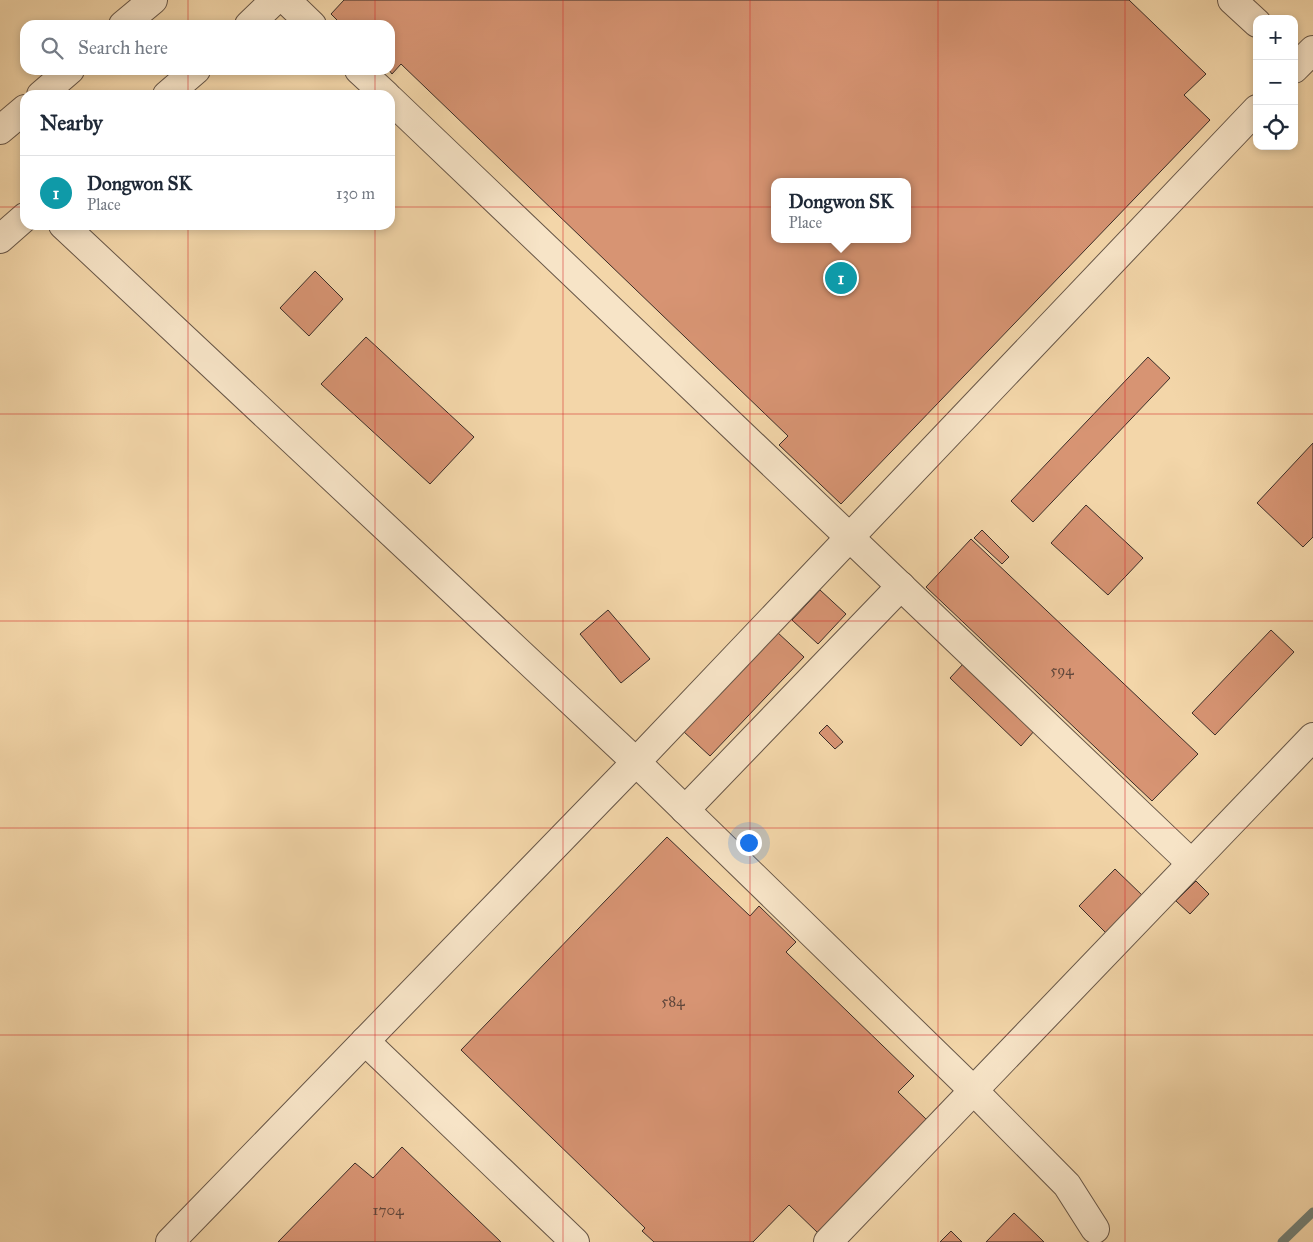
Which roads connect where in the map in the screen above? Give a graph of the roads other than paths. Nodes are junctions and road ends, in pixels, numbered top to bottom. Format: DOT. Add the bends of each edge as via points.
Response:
graph roads {
  1 [pos="153,0"];
  2 [pos="275,0"];
  3 [pos="286,0"];
  4 [pos="1232,0"];
  5 [pos="1253,19"];
  6 [pos="129,20"];
  7 [pos="254,20"];
  8 [pos="307,20"];
  9 [pos="64,75"];
  10 [pos="190,75"];
  11 [pos="365,75"];
  12 [pos="47,90"];
  13 [pos="173,90"];
  14 [pos="381,90"];
  15 [pos="395,104"];
  16 [pos="20,113"];
  17 [pos="1253,113"];
  18 [pos="0,130"];
  19 [pos="20,221"];
  20 [pos="68,230"];
  21 [pos="0,239"];
  22 [pos="850,537"];
  23 [pos="900,586"];
  24 [pos="1313,737"];
  25 [pos="636,762"];
  26 [pos="685,810"];
  27 [pos="1191,863"];
  28 [pos="365,1041"];
  29 [pos="973,1090"];
  30 [pos="1095,1229"];
  31 [pos="170,1242"];
  32 [pos="575,1242"];
  33 [pos="828,1242"];
  1 -- 6 [label="lane"];
  2 -- 7 [label="lane"];
  3 -- 8 [label="lane"];
  4 -- 5 [label="lane"];
  9 -- 12 [label="lane"];
  10 -- 13 [label="lane"];
  11 -- 14 [label="lane"];
  15 -- 22 [label="lane"];
  16 -- 18 [label="lane"];
  17 -- 22 [label="lane"];
  19 -- 21 [label="lane"];
  20 -- 25 [label="lane"];
  22 -- 23 [label="lane"];
  22 -- 25 [label="lane"];
  23 -- 26 [label="lane"];
  23 -- 27 [label="lane"];
  24 -- 27 [label="lane"];
  25 -- 26 [label="lane"];
  25 -- 28 [label="lane"];
  26 -- 29 [label="lane"];
  27 -- 29 [label="lane"];
  28 -- 31 [label="lane"];
  28 -- 32 [label="lane"];
  29 -- 30 [label="lane" via="1067,1186"];
  29 -- 33 [label="lane"];
}
